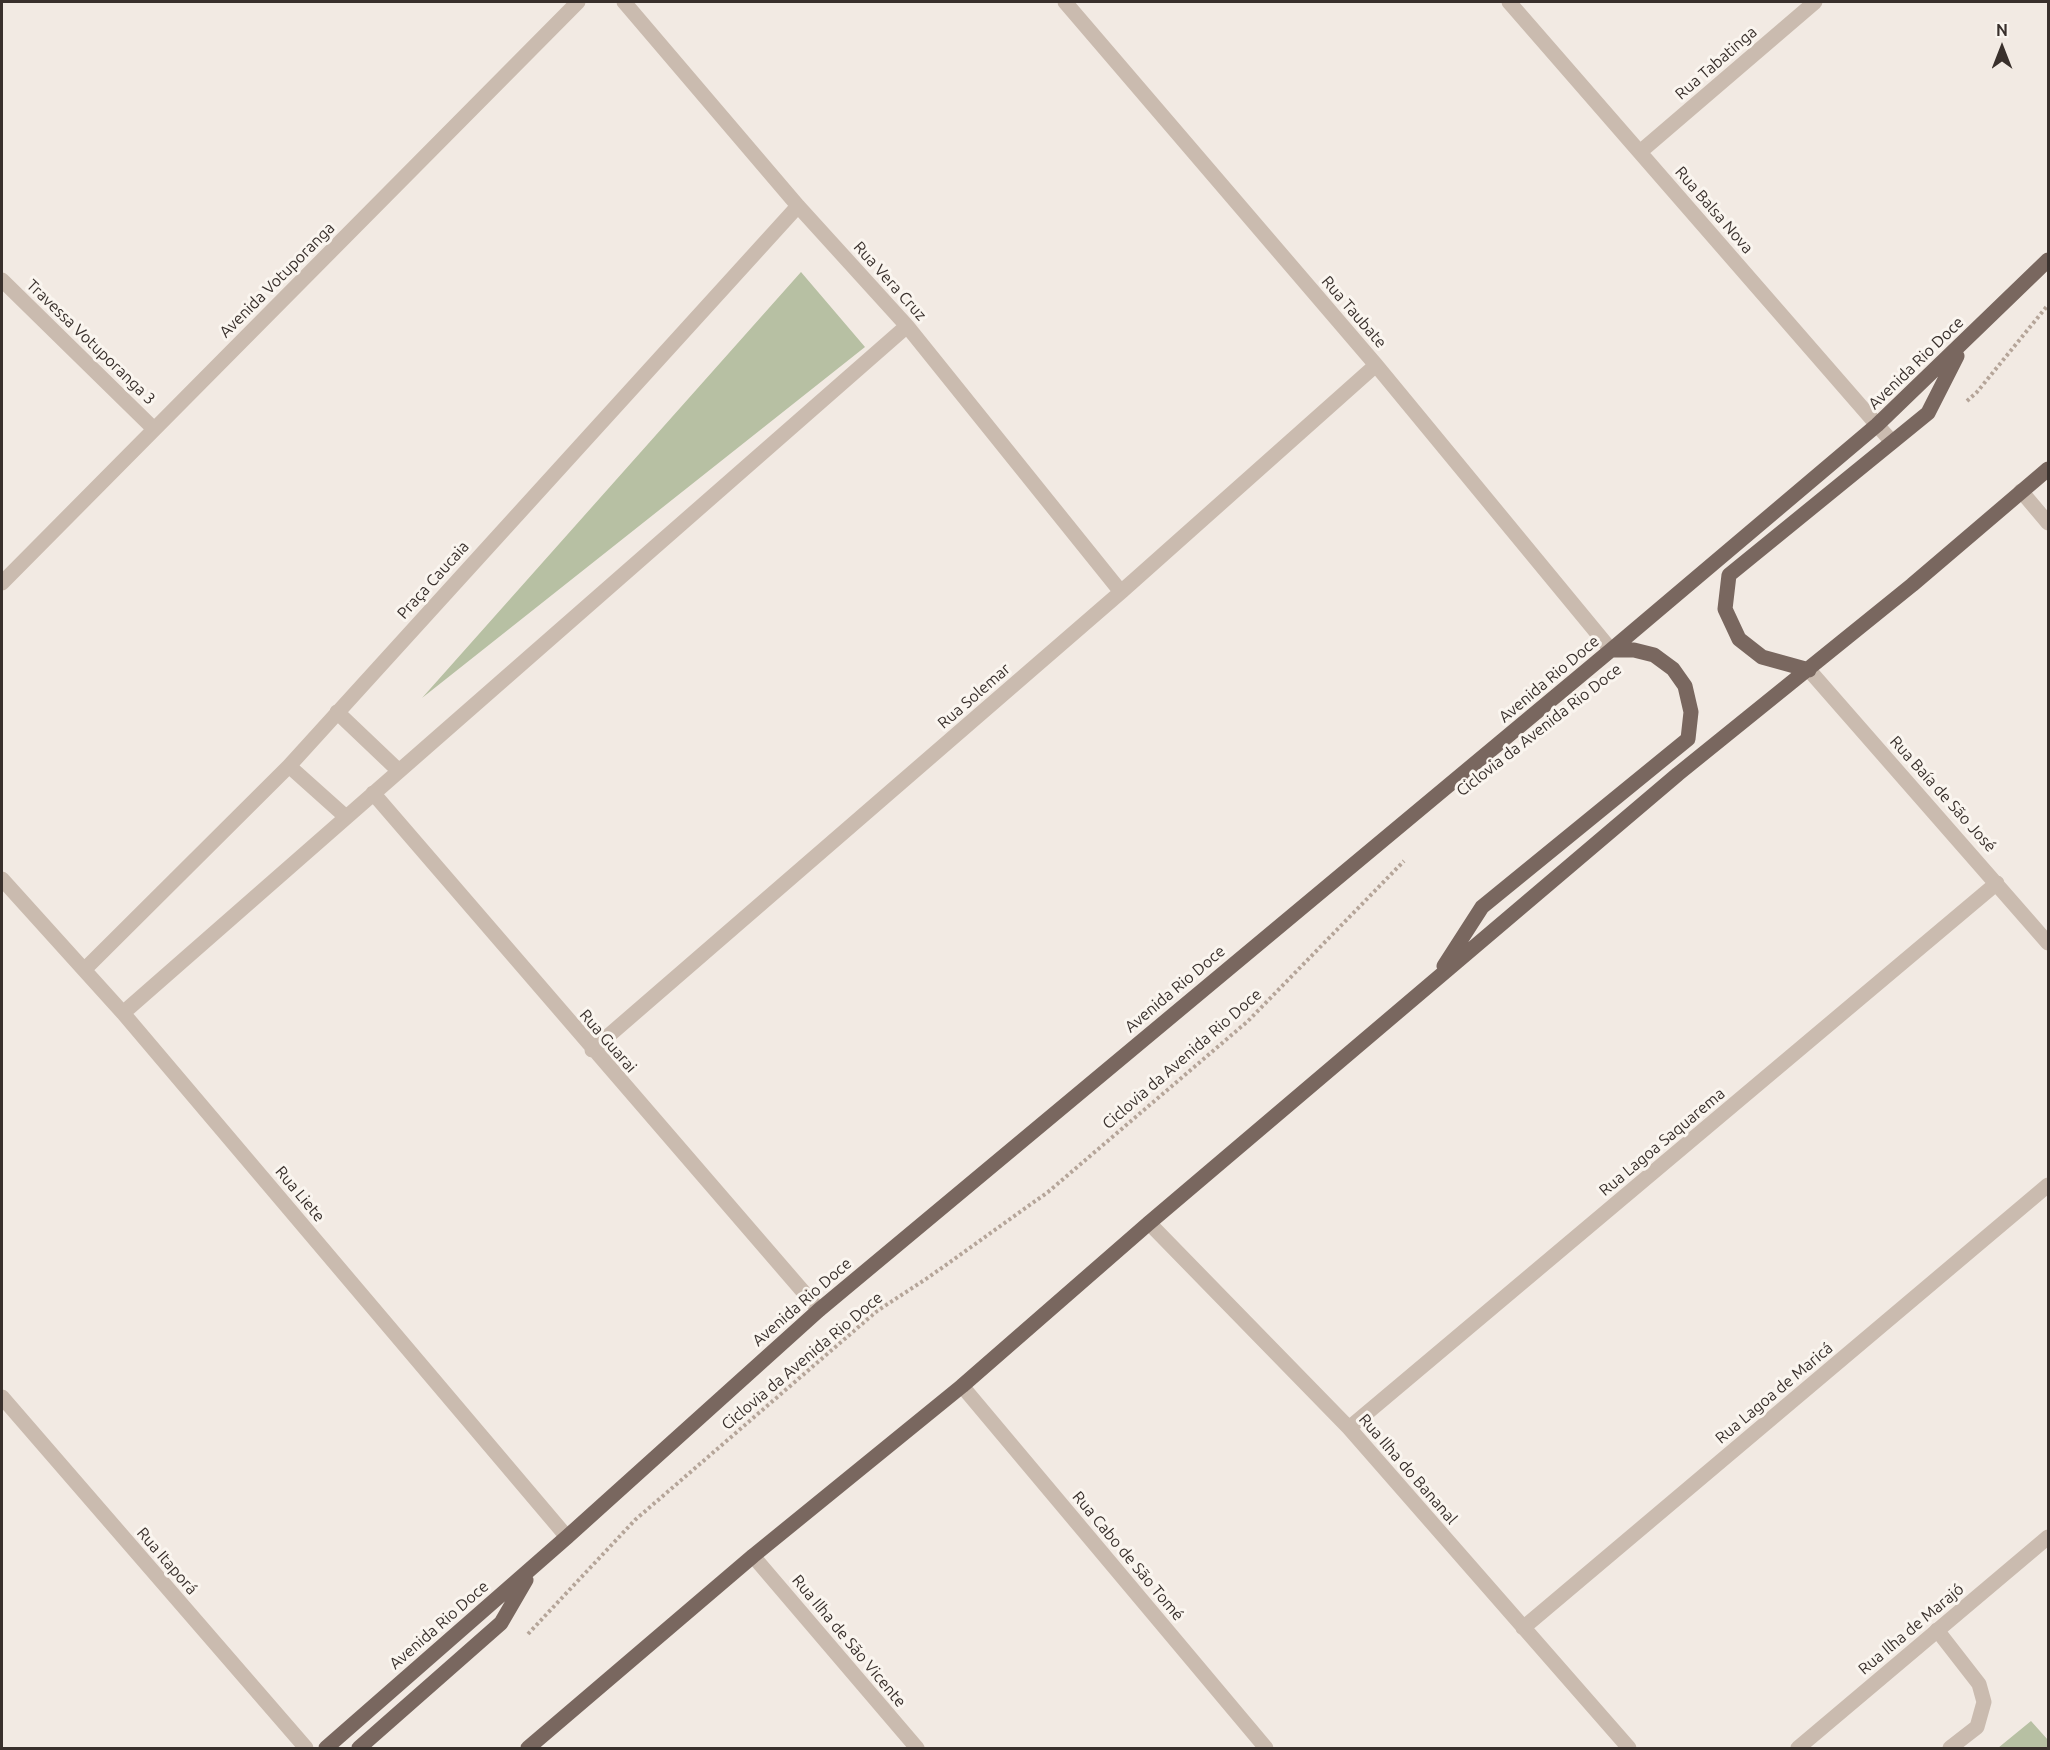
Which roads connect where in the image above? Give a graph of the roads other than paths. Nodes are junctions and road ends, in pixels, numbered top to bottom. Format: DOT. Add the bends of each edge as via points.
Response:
graph roads {
  1 [pos="578,2"];
  2 [pos="624,2"];
  3 [pos="1065,2"];
  4 [pos="1509,2"];
  5 [pos="1815,2"];
  6 [pos="1640,152"];
  7 [pos="798,206"];
  8 [pos="2049,260"];
  9 [pos="2,280"];
  10 [pos="907,326"];
  11 [pos="1962,345"];
  12 [pos="1376,365"];
  13 [pos="1877,426"];
  14 [pos="154,429"];
  15 [pos="1892,442"];
  16 [pos="2049,469"];
  17 [pos="2022,490"];
  18 [pos="2049,523"];
  19 [pos="2,583"];
  20 [pos="1120,592"];
  21 [pos="1611,650"];
  22 [pos="1809,670"];
  23 [pos="338,712"];
  24 [pos="289,766"];
  25 [pos="399,771"];
  26 [pos="373,794"];
  27 [pos="346,817"];
  28 [pos="2,879"];
  29 [pos="1997,883"];
  30 [pos="2049,943"];
  31 [pos="85,969"];
  32 [pos="1434,981"];
  33 [pos="123,1013"];
  34 [pos="592,1050"];
  35 [pos="2049,1185"];
  36 [pos="1149,1223"];
  37 [pos="819,1310"];
  38 [pos="962,1386"];
  39 [pos="2,1397"];
  40 [pos="1350,1428"];
  41 [pos="567,1537"];
  42 [pos="2049,1538"];
  43 [pos="753,1556"];
  44 [pos="534,1567"];
  45 [pos="1523,1628"];
  46 [pos="1937,1630"];
  47 [pos="306,1749"];
  48 [pos="326,1749"];
  49 [pos="358,1749"];
  50 [pos="528,1749"];
  51 [pos="917,1749"];
  52 [pos="1266,1749"];
  53 [pos="1629,1749"];
  54 [pos="1798,1749"];
  55 [pos="1950,1749"];
  1 -- 14 [label="street, Avenida Votuporanga"];
  2 -- 7 [label="street, Rua Vera Cruz"];
  3 -- 12 [label="street, Rua Taubate"];
  4 -- 6 [label="street, Rua Balsa Nova"];
  5 -- 6 [label="street, Rua Tabatinga"];
  6 -- 13 [label="street, Rua Balsa Nova"];
  7 -- 10 [label="street, Rua Vera Cruz"];
  7 -- 23 [label="street, Praça Caucaia"];
  8 -- 11 [label="main road, Avenida Rio Doce"];
  9 -- 14 [label="street, Travessa Votuporanga 3"];
  10 -- 20 [label="street, Rua Vera Cruz"];
  10 -- 25 [label="street"];
  11 -- 13 [label="main road, Avenida Rio Doce"];
  11 -- 15 [label="main road" via="1928,413"];
  12 -- 20 [label="street, Rua Solemar"];
  12 -- 21 [label="street, Rua Taubate"];
  13 -- 15 [label="street, Rua Balsa Nova"];
  13 -- 21 [label="main road, Avenida Rio Doce"];
  14 -- 19 [label="street, Avenida Votuporanga"];
  15 -- 22 [label="main road" via="1729,575 1725,609 1739,639 1762,657"];
  16 -- 17 [label="main road"];
  17 -- 18 [label="street"];
  17 -- 22 [label="main road"];
  20 -- 34 [label="street, Rua Solemar"];
  21 -- 32 [label="main road" via="1654,655 1673,669 1685,686 1691,712 1688,739 1482,908"];
  21 -- 37 [label="main road, Avenida Rio Doce"];
  22 -- 29 [label="street, Rua Baía de São José"];
  22 -- 32 [label="main road" via="1678,774"];
  23 -- 24 [label="street, Praça Caucaia"];
  23 -- 25 [label="street"];
  24 -- 27 [label="street"];
  24 -- 31 [label="street, Praça Caucaia"];
  25 -- 26 [label="street"];
  26 -- 27 [label="street"];
  26 -- 34 [label="street, Rua Guarai"];
  27 -- 33 [label="street"];
  28 -- 31 [label="street, Rua Liete"];
  29 -- 30 [label="street, Rua Baía de São José"];
  29 -- 40 [label="street, Rua Lagoa Saquarema"];
  31 -- 33 [label="street, Rua Liete"];
  32 -- 36 [label="main road"];
  33 -- 41 [label="street, Rua Liete"];
  34 -- 37 [label="street, Rua Guarai"];
  35 -- 45 [label="street, Rua Lagoa de Maricá"];
  36 -- 38 [label="main road"];
  36 -- 40 [label="street, Rua Ilha do Bananal"];
  37 -- 41 [label="main road, Avenida Rio Doce"];
  38 -- 43 [label="main road"];
  38 -- 52 [label="street, Rua Cabo de São Tomé"];
  39 -- 47 [label="street, Rua Itaporá"];
  40 -- 45 [label="street, Rua Ilha do Bananal"];
  41 -- 44 [label="main road, Avenida Rio Doce"];
  42 -- 46 [label="street, Rua Ilha de Marajó"];
  43 -- 50 [label="main road"];
  43 -- 51 [label="street, Rua Ilha de São Vicente"];
  44 -- 48 [label="main road, Avenida Rio Doce"];
  44 -- 49 [label="main road" via="501,1623"];
  45 -- 53 [label="street, Rua Ilha do Bananal"];
  46 -- 54 [label="street, Rua Ilha de Marajó"];
  46 -- 55 [label="street" via="1979,1684 1984,1702 1977,1727"];
}
